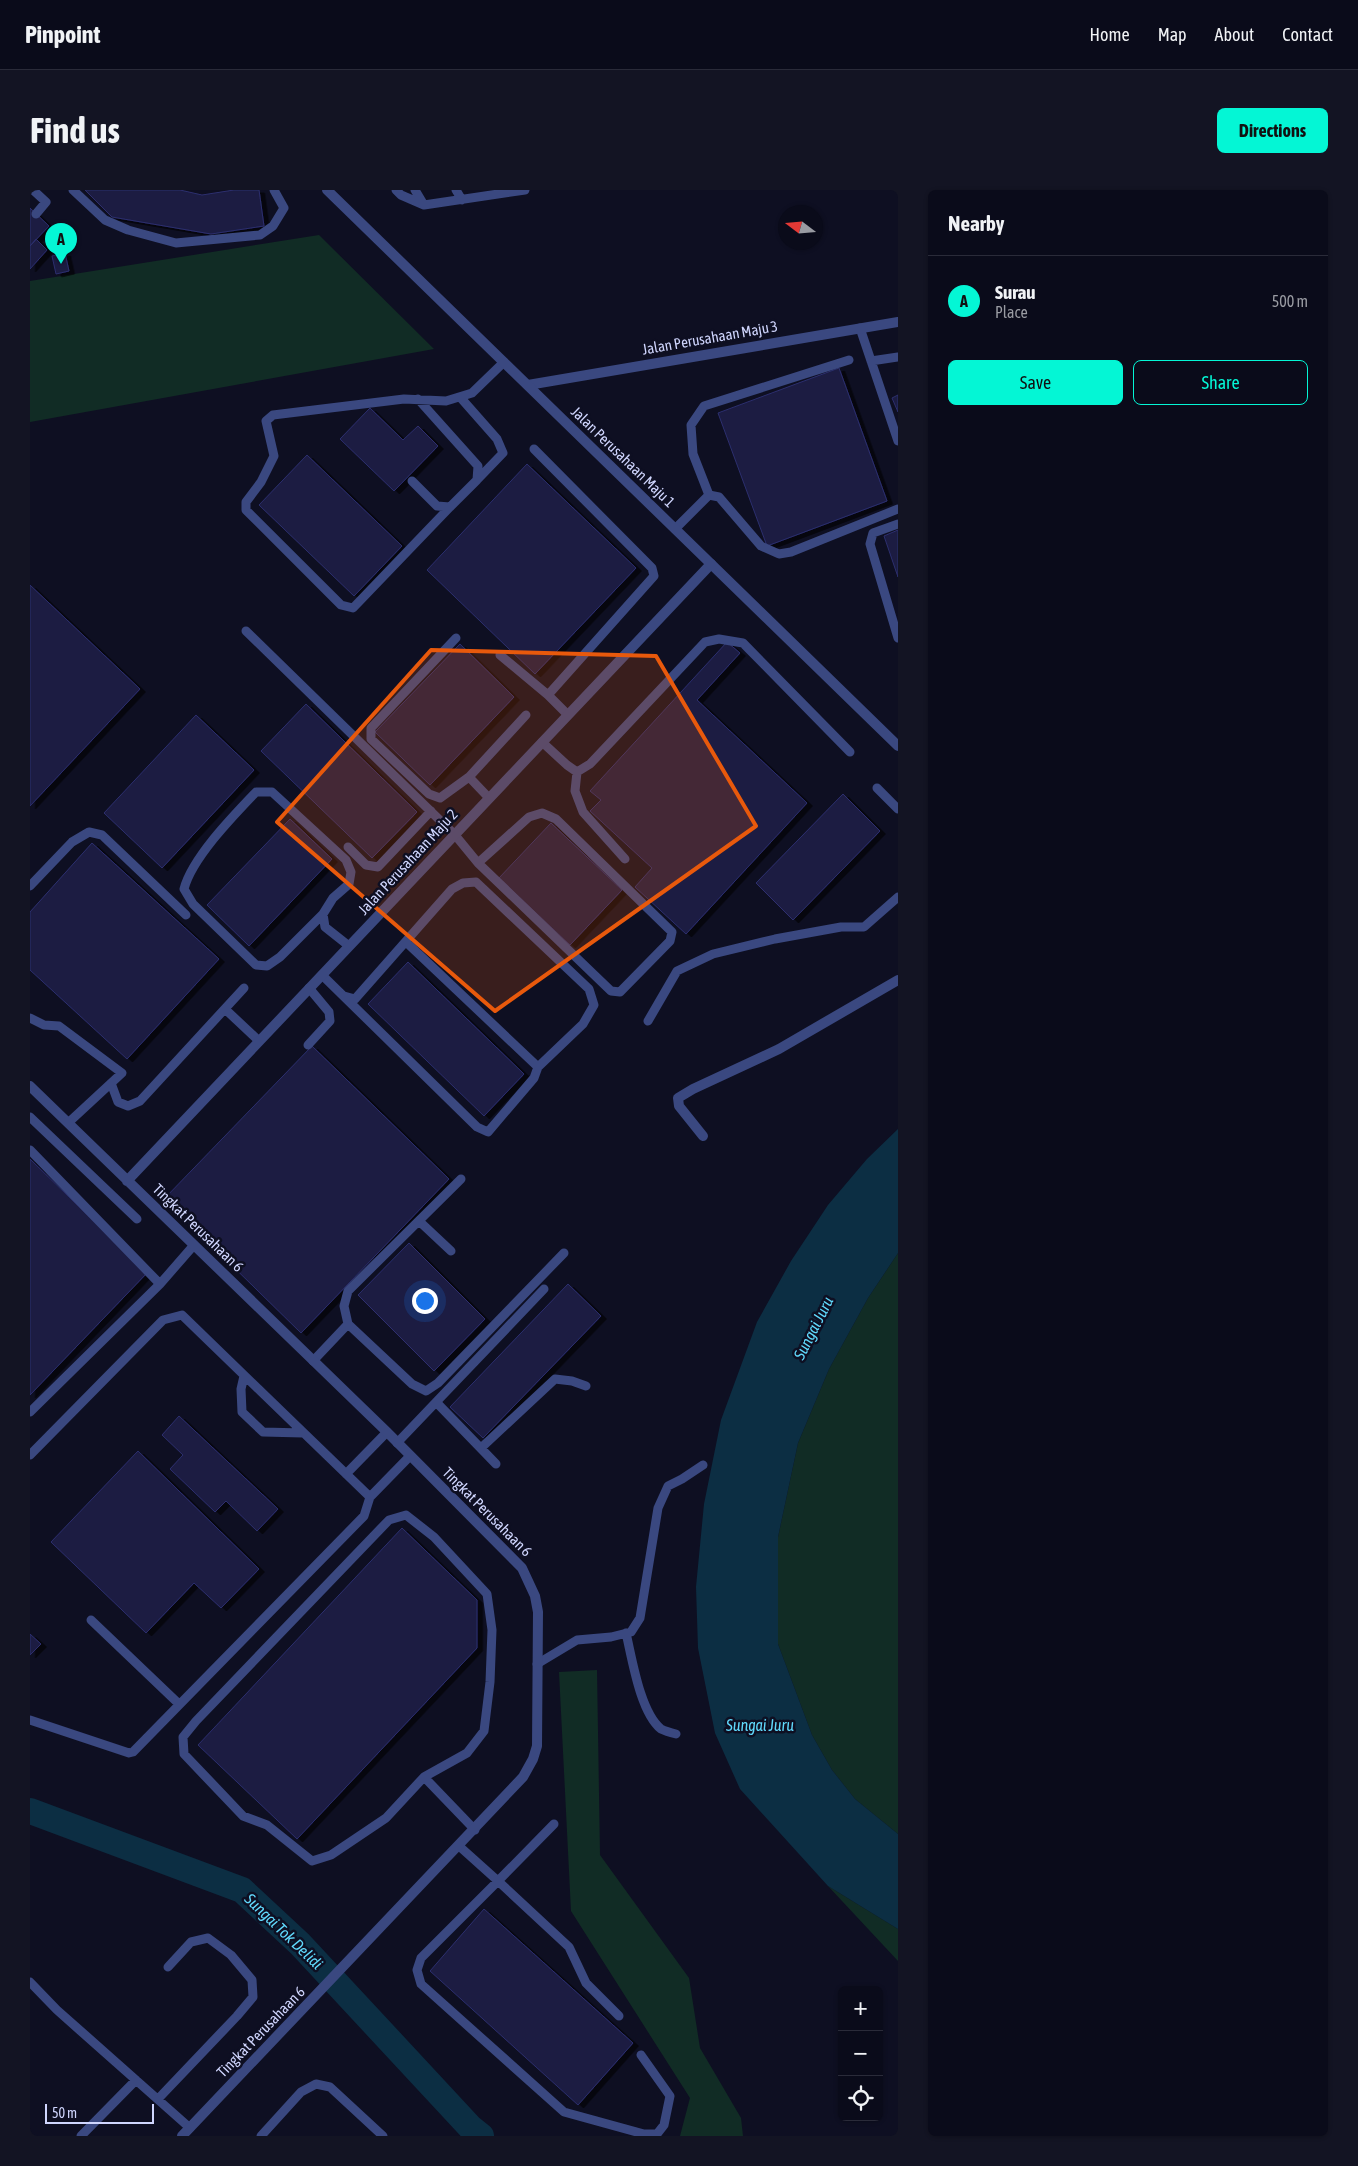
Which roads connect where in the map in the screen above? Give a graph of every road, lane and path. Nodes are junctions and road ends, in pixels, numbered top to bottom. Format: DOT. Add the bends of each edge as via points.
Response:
graph roads {
  1 [pos="33,190"];
  2 [pos="73,190"];
  3 [pos="274,190"];
  4 [pos="327,190"];
  5 [pos="396,190"];
  6 [pos="415,190"];
  7 [pos="456,190"];
  8 [pos="526,190"];
  9 [pos="462,200"];
  10 [pos="424,205"];
  11 [pos="36,214"];
  12 [pos="898,322"];
  13 [pos="860,328"];
  14 [pos="898,357"];
  15 [pos="849,360"];
  16 [pos="871,361"];
  17 [pos="504,362"];
  18 [pos="528,386"];
  19 [pos="460,396"];
  20 [pos="418,399"];
  21 [pos="898,441"];
  22 [pos="534,449"];
  23 [pos="477,480"];
  24 [pos="412,481"];
  25 [pos="709,495"];
  26 [pos="450,507"];
  27 [pos="898,509"];
  28 [pos="898,524"];
  29 [pos="676,529"];
  30 [pos="711,564"];
  31 [pos="246,631"];
  32 [pos="456,638"];
  33 [pos="898,638"];
  34 [pos="500,655"];
  35 [pos="548,695"];
  36 [pos="568,714"];
  37 [pos="526,715"];
  38 [pos="542,742"];
  39 [pos="898,745"];
  40 [pos="850,752"];
  41 [pos="578,772"];
  42 [pos="469,777"];
  43 [pos="877,788"];
  44 [pos="489,798"];
  45 [pos="898,809"];
  46 [pos="431,811"];
  47 [pos="454,835"];
  48 [pos="348,847"];
  49 [pos="625,858"];
  50 [pos="478,863"];
  51 [pos="30,886"];
  52 [pos="898,897"];
  53 [pos="323,914"];
  54 [pos="186,915"];
  55 [pos="406,942"];
  56 [pos="349,946"];
  57 [pos="322,975"];
  58 [pos="898,980"];
  59 [pos="244,988"];
  60 [pos="309,988"];
  61 [pos="344,996"];
  62 [pos="225,1009"];
  63 [pos="30,1018"];
  64 [pos="648,1021"];
  65 [pos="259,1041"];
  66 [pos="308,1045"];
  67 [pos="538,1067"];
  68 [pos="111,1083"];
  69 [pos="30,1086"];
  70 [pos="30,1117"];
  71 [pos="68,1123"];
  72 [pos="703,1136"];
  73 [pos="30,1150"];
  74 [pos="461,1179"];
  75 [pos="127,1180"];
  76 [pos="137,1219"];
  77 [pos="419,1221"];
  78 [pos="194,1245"];
  79 [pos="451,1251"];
  80 [pos="564,1252"];
  81 [pos="160,1284"];
  82 [pos="544,1290"];
  83 [pos="348,1324"];
  84 [pos="313,1361"];
  85 [pos="244,1376"];
  86 [pos="586,1386"];
  87 [pos="436,1402"];
  88 [pos="30,1412"];
  89 [pos="386,1432"];
  90 [pos="304,1433"];
  91 [pos="397,1443"];
  92 [pos="481,1448"];
  93 [pos="30,1455"];
  94 [pos="410,1456"];
  95 [pos="496,1464"];
  96 [pos="703,1465"];
  97 [pos="346,1474"];
  98 [pos="370,1497"];
  99 [pos="91,1620"];
  100 [pos="626,1633"];
  101 [pos="537,1664"];
  102 [pos="179,1704"];
  103 [pos="30,1720"];
  104 [pos="676,1734"];
  105 [pos="424,1777"];
  106 [pos="554,1824"];
  107 [pos="475,1830"];
  108 [pos="459,1846"];
  109 [pos="498,1881"];
  110 [pos="168,1967"];
  111 [pos="30,1982"];
  112 [pos="619,2016"];
  113 [pos="641,2056"];
  114 [pos="136,2080"];
  115 [pos="158,2099"];
  116 [pos="190,2128"];
  117 [pos="81,2136"];
  118 [pos="182,2136"];
  119 [pos="261,2136"];
  120 [pos="383,2136"];
  1 -- 11 [label="lane" via="46,202"];
  2 -- 3 [label="lane" via="105,220 176,243 260,235 273,226 284,208"];
  4 -- 17 [label="street, Jalan Perusahaan Maju 1"];
  5 -- 10 [label="lane"];
  6 -- 10 [label="lane"];
  7 -- 9 [label="lane"];
  8 -- 9 [label="lane"];
  9 -- 10 [label="lane"];
  12 -- 13 [label="street, Jalan Perusahaan Maju 3"];
  13 -- 16 [label="lane"];
  13 -- 18 [label="street, Jalan Perusahaan Maju 3"];
  14 -- 16 [label="lane"];
  15 -- 25 [label="lane" via="704,406 691,425 693,454"];
  16 -- 21 [label="lane"];
  17 -- 18 [label="street, Jalan Perusahaan Maju 1"];
  17 -- 19 [label="lane" via="472,393"];
  18 -- 29 [label="street, Jalan Perusahaan Maju 1"];
  19 -- 20 [label="lane" via="446,401"];
  19 -- 23 [label="lane" via="497,439 503,453"];
  20 -- 23 [label="lane" via="478,466"];
  20 -- 26 [label="lane" via="273,415 266,421 274,456 246,502 246,510 341,606 353,608"];
  22 -- 35 [label="lane" via="652,568 654,576"];
  23 -- 26 [label="lane"];
  24 -- 26 [label="lane" via="437,506"];
  25 -- 27 [label="lane" via="719,497 762,546 779,554"];
  25 -- 29 [label="lane"];
  28 -- 33 [label="lane" via="873,533 870,544"];
  29 -- 30 [label="street, Jalan Perusahaan Maju 1"];
  30 -- 36 [label="street, Jalan Perusahaan Maju 2"];
  30 -- 39 [label="street, Jalan Perusahaan Maju 1"];
  31 -- 46 [label="lane"];
  32 -- 42 [label="lane" via="371,728 370,739 429,794 440,798"];
  34 -- 35 [label="lane"];
  35 -- 36 [label="lane"];
  36 -- 38 [label="street, Jalan Perusahaan Maju 2"];
  37 -- 42 [label="lane"];
  38 -- 41 [label="lane"];
  38 -- 44 [label="street, Jalan Perusahaan Maju 2"];
  40 -- 41 [label="lane" via="743,643 719,639 706,642 590,764"];
  41 -- 49 [label="lane" via="575,791 583,812"];
  42 -- 44 [label="lane"];
  43 -- 45 [label="lane"];
  44 -- 47 [label="street, Jalan Perusahaan Maju 2"];
  46 -- 47 [label="lane"];
  46 -- 48 [label="lane" via="378,868 366,865"];
  47 -- 50 [label="lane"];
  47 -- 56 [label="street, Jalan Perusahaan Maju 2"];
  50 -- 50 [label="lane" via="529,817 542,813 556,819 672,932 670,941 620,992 611,991"];
  51 -- 54 [label="lane" via="72,842 88,832 102,836"];
  52 -- 64 [label="lane" via="864,927 841,927 775,939 713,954 677,971"];
  53 -- 53 [label="lane" via="333,898 349,884 352,872 346,860 272,792 256,792 241,808 188,875 184,889 193,904 256,965 267,966 280,957"];
  53 -- 56 [label="lane" via="325,927"];
  55 -- 61 [label="lane" via="355,999"];
  55 -- 67 [label="lane"];
  55 -- 67 [label="lane" via="452,889 463,883 476,882 483,888 589,989 594,1005 583,1024"];
  56 -- 57 [label="street, Jalan Perusahaan Maju 2"];
  57 -- 60 [label="street, Jalan Perusahaan Maju 2"];
  57 -- 61 [label="lane"];
  58 -- 72 [label="street" via="779,1049 678,1098 679,1106"];
  59 -- 62 [label="lane"];
  60 -- 65 [label="street, Jalan Perusahaan Maju 2"];
  60 -- 66 [label="lane" via="329,1012 330,1021"];
  61 -- 67 [label="lane" via="477,1127 488,1132 534,1078"];
  62 -- 65 [label="lane"];
  62 -- 68 [label="lane" via="140,1102 128,1106 118,1102"];
  63 -- 68 [label="lane" via="44,1025 59,1026 122,1073"];
  65 -- 75 [label="street, Jalan Perusahaan Maju 2"];
  68 -- 71 [label="lane"];
  69 -- 71 [label="street, Tingkat Perusahaan 6"];
  70 -- 76 [label="lane"];
  71 -- 75 [label="street, Tingkat Perusahaan 6"];
  73 -- 81 [label="lane"];
  74 -- 77 [label="lane"];
  75 -- 78 [label="street, Tingkat Perusahaan 6"];
  77 -- 79 [label="lane"];
  77 -- 83 [label="lane" via="348,1291 344,1306"];
  78 -- 81 [label="lane"];
  78 -- 84 [label="street, Tingkat Perusahaan 6"];
  80 -- 83 [label="lane" via="426,1391 412,1384"];
  81 -- 88 [label="lane"];
  82 -- 87 [label="lane"];
  83 -- 84 [label="lane"];
  84 -- 89 [label="street, Tingkat Perusahaan 6"];
  85 -- 90 [label="lane"];
  85 -- 90 [label="lane" via="242,1412 263,1432"];
  85 -- 93 [label="lane" via="182,1315 163,1320"];
  86 -- 92 [label="lane" via="572,1380 555,1379"];
  87 -- 91 [label="lane"];
  87 -- 92 [label="lane"];
  89 -- 91 [label="street, Tingkat Perusahaan 6"];
  89 -- 97 [label="lane"];
  90 -- 97 [label="lane"];
  91 -- 94 [label="street, Tingkat Perusahaan 6"];
  92 -- 95 [label="lane"];
  94 -- 98 [label="lane"];
  94 -- 101 [label="street, Tingkat Perusahaan 6" via="522,1568 536,1596"];
  96 -- 100 [label="lane" via="668,1486 658,1508 640,1618 631,1632"];
  97 -- 98 [label="lane"];
  98 -- 102 [label="lane" via="364,1516"];
  99 -- 102 [label="lane"];
  100 -- 101 [label="lane" via="577,1640"];
  100 -- 104 [label="lane" via="645,1707 661,1728"];
  101 -- 107 [label="street, Tingkat Perusahaan 6" via="538,1725 533,1759 518,1785"];
  102 -- 103 [label="lane" via="131,1753"];
  105 -- 105 [label="lane" via="386,1818 331,1855 312,1861 267,1825 242,1816 184,1754 183,1737 196,1721 389,1520 406,1516 434,1537 487,1594 492,1630 484,1731 467,1753"];
  105 -- 107 [label="lane"];
  106 -- 109 [label="lane"];
  107 -- 108 [label="street, Tingkat Perusahaan 6"];
  108 -- 109 [label="lane"];
  108 -- 116 [label="street, Tingkat Perusahaan 6"];
  109 -- 112 [label="lane" via="569,1947 586,1983"];
  109 -- 113 [label="lane" via="421,1958 417,1970 421,1984 564,2112 644,2134 657,2134 664,2124 670,2096"];
  110 -- 115 [label="lane" via="191,1942 208,1938 231,1955 252,1980 253,1997"];
  111 -- 114 [label="lane"];
  114 -- 115 [label="lane"];
  114 -- 117 [label="lane"];
  115 -- 116 [label="lane"];
  116 -- 118 [label="street, Tingkat Perusahaan 6"];
  119 -- 120 [label="lane" via="301,2092 316,2084 330,2087"];
}
